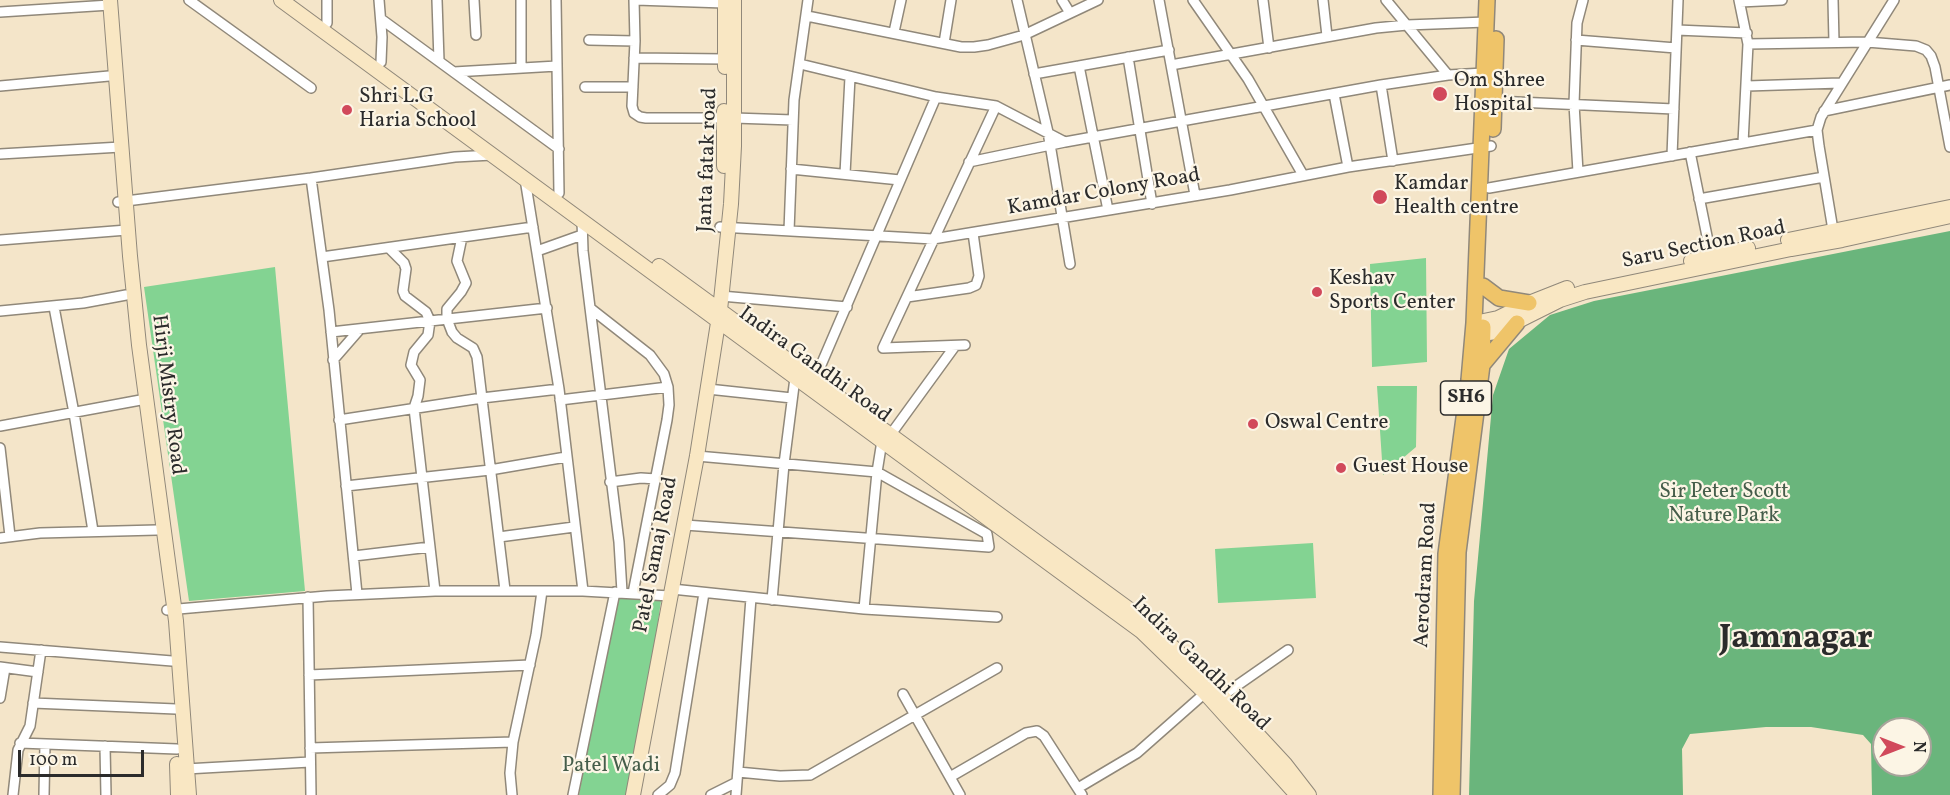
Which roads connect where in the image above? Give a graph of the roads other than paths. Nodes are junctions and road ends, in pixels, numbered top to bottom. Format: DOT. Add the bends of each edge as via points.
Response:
graph roads {
  1 [pos="189,0"];
  2 [pos="281,0"];
  3 [pos="296,0"];
  4 [pos="327,0"];
  5 [pos="379,0"];
  6 [pos="437,0"];
  7 [pos="474,0"];
  8 [pos="521,0"];
  9 [pos="556,0"];
  10 [pos="635,0"];
  11 [pos="808,0"];
  12 [pos="901,0"];
  13 [pos="951,0"];
  14 [pos="1017,0"];
  15 [pos="1062,0"];
  16 [pos="1098,0"];
  17 [pos="1159,0"];
  18 [pos="1193,0"];
  19 [pos="1201,0"];
  20 [pos="1263,0"];
  21 [pos="1323,0"];
  22 [pos="1386,0"];
  23 [pos="1487,0"];
  24 [pos="1496,0"];
  25 [pos="1583,0"];
  26 [pos="1678,0"];
  27 [pos="1782,0"];
  28 [pos="1833,0"];
  29 [pos="1894,0"];
  30 [pos="728,1"];
  31 [pos="1740,1"];
  32 [pos="106,3"];
  33 [pos="39,5"];
  34 [pos="1202,10"];
  35 [pos="0,12"];
  36 [pos="1070,13"];
  37 [pos="807,16"];
  38 [pos="381,19"];
  39 [pos="1486,22"];
  40 [pos="327,23"];
  41 [pos="1407,25"];
  42 [pos="1677,30"];
  43 [pos="894,32"];
  44 [pos="1747,33"];
  45 [pos="476,35"];
  46 [pos="1024,35"];
  47 [pos="1327,36"];
  48 [pos="589,40"];
  49 [pos="1576,40"];
  50 [pos="635,41"];
  51 [pos="1834,42"];
  52 [pos="1867,42"];
  53 [pos="944,43"];
  54 [pos="1748,44"];
  55 [pos="1269,48"];
  56 [pos="1676,48"];
  57 [pos="1169,50"];
  58 [pos="1232,55"];
  59 [pos="1128,57"];
  60 [pos="634,58"];
  61 [pos="725,59"];
  62 [pos="439,61"];
  63 [pos="381,62"];
  64 [pos="800,64"];
  65 [pos="1172,65"];
  66 [pos="557,66"];
  67 [pos="1079,66"];
  68 [pos="522,68"];
  69 [pos="454,72"];
  70 [pos="1484,73"];
  71 [pos="1034,74"];
  72 [pos="1448,75"];
  73 [pos="109,76"];
  74 [pos="850,77"];
  75 [pos="1840,83"];
  76 [pos="1381,85"];
  77 [pos="1950,85"];
  78 [pos="0,86"];
  79 [pos="1747,86"];
  80 [pos="585,87"];
  81 [pos="633,87"];
  82 [pos="1940,87"];
  83 [pos="311,88"];
  84 [pos="1334,94"];
  85 [pos="936,97"];
  86 [pos="1494,101"];
  87 [pos="1574,104"];
  88 [pos="996,106"];
  89 [pos="1265,108"];
  90 [pos="1674,109"];
  91 [pos="1824,111"];
  92 [pos="729,118"];
  93 [pos="793,120"];
  94 [pos="1182,122"];
  95 [pos="1140,129"];
  96 [pos="1817,130"];
  97 [pos="1048,132"];
  98 [pos="1093,137"];
  99 [pos="1065,142"];
  100 [pos="1743,143"];
  101 [pos="1049,145"];
  102 [pos="117,147"];
  103 [pos="1487,147"];
  104 [pos="1950,147"];
  105 [pos="558,149"];
  106 [pos="495,151"];
  107 [pos="1690,152"];
  108 [pos="0,154"];
  109 [pos="1672,156"];
  110 [pos="1393,161"];
  111 [pos="969,162"];
  112 [pos="1348,167"];
  113 [pos="791,169"];
  114 [pos="1578,172"];
  115 [pos="525,173"];
  116 [pos="845,174"];
  117 [pos="1303,175"];
  118 [pos="1824,177"];
  119 [pos="311,178"];
  120 [pos="900,180"];
  121 [pos="1490,188"];
  122 [pos="559,194"];
  123 [pos="1196,195"];
  124 [pos="1700,199"];
  125 [pos="122,201"];
  126 [pos="1152,204"];
  127 [pos="1950,207"];
  128 [pos="1108,210"];
  129 [pos="582,215"];
  130 [pos="1950,216"];
  131 [pos="1062,218"];
  132 [pos="533,227"];
  133 [pos="724,227"];
  134 [pos="124,230"];
  135 [pos="789,231"];
  136 [pos="973,232"];
  137 [pos="582,235"];
  138 [pos="877,236"];
  139 [pos="1834,236"];
  140 [pos="462,237"];
  141 [pos="933,239"];
  142 [pos="0,240"];
  143 [pos="390,248"];
  144 [pos="537,251"];
  145 [pos="1711,256"];
  146 [pos="322,257"];
  147 [pos="1070,264"];
  148 [pos="1484,286"];
  149 [pos="126,295"];
  150 [pos="907,297"];
  151 [pos="1529,303"];
  152 [pos="847,306"];
  153 [pos="54,307"];
  154 [pos="547,308"];
  155 [pos="590,308"];
  156 [pos="716,309"];
  157 [pos="0,311"];
  158 [pos="447,319"];
  159 [pos="430,321"];
  160 [pos="1517,323"];
  161 [pos="1478,328"];
  162 [pos="360,329"];
  163 [pos="331,332"];
  164 [pos="333,360"];
  165 [pos="1482,364"];
  166 [pos="795,378"];
  167 [pos="815,379"];
  168 [pos="668,387"];
  169 [pos="559,389"];
  170 [pos="708,389"];
  171 [pos="602,395"];
  172 [pos="482,398"];
  173 [pos="792,398"];
  174 [pos="143,399"];
  175 [pos="560,400"];
  176 [pos="414,408"];
  177 [pos="74,413"];
  178 [pos="339,420"];
  179 [pos="0,426"];
  180 [pos="887,438"];
  181 [pos="0,448"];
  182 [pos="697,456"];
  183 [pos="566,457"];
  184 [pos="784,464"];
  185 [pos="490,470"];
  186 [pos="877,472"];
  187 [pos="421,478"];
  188 [pos="656,479"];
  189 [pos="610,482"];
  190 [pos="346,486"];
  191 [pos="685,525"];
  192 [pos="574,527"];
  193 [pos="157,530"];
  194 [pos="93,531"];
  195 [pos="779,532"];
  196 [pos="10,536"];
  197 [pos="499,537"];
  198 [pos="0,538"];
  199 [pos="870,539"];
  200 [pos="430,547"];
  201 [pos="354,556"];
  202 [pos="506,590"];
  203 [pos="435,591"];
  204 [pos="542,591"];
  205 [pos="583,591"];
  206 [pos="619,592"];
  207 [pos="671,592"];
  208 [pos="633,593"];
  209 [pos="704,593"];
  210 [pos="357,594"];
  211 [pos="308,597"];
  212 [pos="751,598"];
  213 [pos="772,600"];
  214 [pos="171,609"];
  215 [pos="864,609"];
  216 [pos="997,617"];
  217 [pos="0,646"];
  218 [pos="41,650"];
  219 [pos="1288,650"];
  220 [pos="172,661"];
  221 [pos="530,665"];
  222 [pos="3,667"];
  223 [pos="997,668"];
  224 [pos="38,672"];
  225 [pos="309,675"];
  226 [pos="1205,693"];
  227 [pos="903,694"];
  228 [pos="1222,696"];
  229 [pos="0,698"];
  230 [pos="33,703"];
  231 [pos="176,709"];
  232 [pos="915,715"];
  233 [pos="513,742"];
  234 [pos="20,743"];
  235 [pos="45,744"];
  236 [pos="105,746"];
  237 [pos="310,748"];
  238 [pos="177,749"];
  239 [pos="310,762"];
  240 [pos="186,770"];
  241 [pos="738,772"];
  242 [pos="950,777"];
  243 [pos="737,782"];
  244 [pos="670,783"];
  245 [pos="1080,791"];
  246 [pos="13,795"];
  247 [pos="44,795"];
  248 [pos="106,795"];
  249 [pos="178,795"];
  250 [pos="189,795"];
  251 [pos="311,795"];
  252 [pos="512,795"];
  253 [pos="573,795"];
  254 [pos="633,795"];
  255 [pos="658,795"];
  256 [pos="669,795"];
  257 [pos="711,795"];
  258 [pos="736,795"];
  259 [pos="960,795"];
  260 [pos="1297,795"];
  261 [pos="1308,795"];
  262 [pos="1441,795"];
  263 [pos="1452,795"];
  1 -- 83 [label="street"];
  2 -- 106 [label="main road, Indira Gandhi Road"];
  3 -- 40 [label="main road, Indira Gandhi Road"];
  4 -- 40 [label="street"];
  5 -- 38 [label="street"];
  6 -- 62 [label="street"];
  7 -- 45 [label="street"];
  8 -- 68 [label="street"];
  9 -- 66 [label="street"];
  10 -- 30 [label="street"];
  10 -- 50 [label="street"];
  11 -- 37 [label="street"];
  12 -- 43 [label="street"];
  13 -- 53 [label="street"];
  14 -- 46 [label="street"];
  15 -- 36 [label="street"];
  16 -- 36 [label="street"];
  17 -- 57 [label="street"];
  18 -- 34 [label="street"];
  19 -- 34 [label="street"];
  20 -- 55 [label="street"];
  21 -- 47 [label="street"];
  22 -- 41 [label="street"];
  23 -- 39 [label="main road, Aerodram Road / SH6"];
  24 -- 86 [label="main road, Aerodram Road / SH6"];
  25 -- 49 [label="street"];
  26 -- 42 [label="street"];
  27 -- 31 [label="street"];
  28 -- 51 [label="street"];
  29 -- 52 [label="street"];
  30 -- 61 [label="main road"];
  30 -- 92 [label="main road, Janta fatak road"];
  31 -- 44 [label="street"];
  32 -- 33 [label="street"];
  32 -- 73 [label="main road, Hirji Mistry Road"];
  32 -- 102 [label="main road, Hirji Mistry Road"];
  33 -- 35 [label="street"];
  34 -- 58 [label="street"];
  36 -- 46 [label="street"];
  37 -- 43 [label="street"];
  37 -- 64 [label="street"];
  38 -- 62 [label="street"];
  38 -- 63 [label="street"];
  39 -- 41 [label="street"];
  39 -- 70 [label="main road, Aerodram Road / SH6"];
  40 -- 63 [label="main road, Indira Gandhi Road"];
  41 -- 47 [label="street"];
  41 -- 72 [label="street"];
  42 -- 44 [label="street"];
  42 -- 56 [label="street"];
  43 -- 53 [label="street"];
  44 -- 54 [label="street"];
  46 -- 53 [label="street" via="974,47"];
  46 -- 71 [label="street"];
  47 -- 55 [label="street"];
  48 -- 50 [label="street"];
  49 -- 56 [label="street"];
  49 -- 87 [label="street"];
  50 -- 60 [label="street"];
  51 -- 52 [label="street"];
  51 -- 54 [label="street"];
  52 -- 75 [label="street"];
  52 -- 82 [label="street" via="1916,46 1926,51"];
  54 -- 79 [label="street"];
  55 -- 58 [label="street"];
  56 -- 90 [label="street"];
  57 -- 59 [label="street"];
  57 -- 65 [label="street"];
  58 -- 65 [label="street"];
  58 -- 89 [label="street"];
  59 -- 67 [label="street"];
  59 -- 95 [label="street"];
  60 -- 61 [label="street"];
  60 -- 81 [label="street"];
  61 -- 92 [label="main road"];
  62 -- 69 [label="street"];
  63 -- 106 [label="main road, Indira Gandhi Road"];
  64 -- 74 [label="street"];
  64 -- 93 [label="street"];
  65 -- 94 [label="street"];
  66 -- 68 [label="street"];
  66 -- 105 [label="street"];
  67 -- 71 [label="street"];
  67 -- 98 [label="street"];
  68 -- 69 [label="street"];
  69 -- 105 [label="street"];
  70 -- 72 [label="street"];
  70 -- 103 [label="main road, Aerodram Road / SH6"];
  71 -- 97 [label="street"];
  72 -- 76 [label="street"];
  73 -- 78 [label="street"];
  73 -- 102 [label="main road, Hirji Mistry Road"];
  74 -- 85 [label="street"];
  74 -- 116 [label="street"];
  75 -- 79 [label="street"];
  75 -- 91 [label="street"];
  76 -- 84 [label="street"];
  76 -- 110 [label="street"];
  77 -- 82 [label="street"];
  79 -- 100 [label="street"];
  80 -- 81 [label="street"];
  81 -- 92 [label="street" via="632,106 640,117"];
  82 -- 91 [label="street"];
  82 -- 104 [label="street"];
  84 -- 89 [label="street"];
  84 -- 112 [label="street"];
  85 -- 88 [label="street"];
  85 -- 120 [label="street"];
  86 -- 87 [label="street"];
  86 -- 103 [label="main road, Aerodram Road / SH6"];
  87 -- 90 [label="street"];
  87 -- 114 [label="street"];
  88 -- 97 [label="street"];
  88 -- 111 [label="street"];
  89 -- 94 [label="street"];
  89 -- 117 [label="street"];
  90 -- 109 [label="street"];
  91 -- 96 [label="street"];
  92 -- 93 [label="street"];
  92 -- 133 [label="main road, Janta fatak road" via="734,146"];
  93 -- 113 [label="street"];
  94 -- 95 [label="street"];
  94 -- 123 [label="street"];
  95 -- 98 [label="street"];
  95 -- 126 [label="street"];
  96 -- 100 [label="street"];
  96 -- 118 [label="street"];
  97 -- 99 [label="street"];
  97 -- 101 [label="street"];
  98 -- 99 [label="street"];
  98 -- 128 [label="street"];
  99 -- 101 [label="street"];
  100 -- 107 [label="street"];
  101 -- 111 [label="street"];
  101 -- 131 [label="street"];
  102 -- 108 [label="street"];
  102 -- 125 [label="main road, Hirji Mistry Road"];
  103 -- 110 [label="street, Kamdar Colony Road"];
  103 -- 121 [label="main road, Aerodram Road / SH6"];
  103 -- 161 [label="main road, Aerodram Road / SH6"];
  105 -- 122 [label="street"];
  106 -- 115 [label="main road, Indira Gandhi Road"];
  106 -- 119 [label="street"];
  107 -- 109 [label="street"];
  107 -- 124 [label="street"];
  109 -- 114 [label="street"];
  110 -- 112 [label="street, Kamdar Colony Road"];
  111 -- 141 [label="street"];
  112 -- 117 [label="street, Kamdar Colony Road"];
  113 -- 116 [label="street"];
  113 -- 135 [label="street"];
  114 -- 121 [label="street"];
  115 -- 122 [label="main road, Indira Gandhi Road"];
  115 -- 129 [label="main road, Indira Gandhi Road"];
  115 -- 132 [label="street"];
  116 -- 120 [label="street"];
  117 -- 123 [label="street, Kamdar Colony Road"];
  118 -- 124 [label="street"];
  118 -- 139 [label="street"];
  119 -- 125 [label="street"];
  119 -- 146 [label="street"];
  120 -- 138 [label="street"];
  121 -- 148 [label="main road, Aerodram Road / SH6"];
  122 -- 129 [label="main road, Indira Gandhi Road"];
  123 -- 126 [label="street, Kamdar Colony Road"];
  124 -- 145 [label="street"];
  125 -- 134 [label="main road, Hirji Mistry Road"];
  126 -- 128 [label="street, Kamdar Colony Road"];
  127 -- 139 [label="main road, Saru Section Road"];
  128 -- 131 [label="street, Kamdar Colony Road"];
  129 -- 137 [label="street"];
  129 -- 156 [label="main road, Indira Gandhi Road"];
  130 -- 139 [label="main road, Saru Section Road"];
  131 -- 136 [label="street, Kamdar Colony Road"];
  131 -- 147 [label="street"];
  132 -- 140 [label="street"];
  132 -- 144 [label="street"];
  133 -- 135 [label="street, Kamdar Colony Road"];
  133 -- 156 [label="main road, Janta fatak road"];
  134 -- 142 [label="street"];
  134 -- 149 [label="main road, Hirji Mistry Road"];
  134 -- 174 [label="main road, Hirji Mistry Road"];
  135 -- 138 [label="street, Kamdar Colony Road"];
  136 -- 141 [label="street, Kamdar Colony Road"];
  136 -- 150 [label="street" via="979,276 976,285"];
  137 -- 144 [label="street"];
  137 -- 155 [label="street"];
  138 -- 141 [label="street, Kamdar Colony Road"];
  138 -- 152 [label="street"];
  139 -- 145 [label="main road, Saru Section Road"];
  139 -- 160 [label="main road, Saru Section Road" via="1791,249 1586,292 1560,300"];
  140 -- 143 [label="street"];
  140 -- 158 [label="street" via="457,261 466,283 447,309"];
  141 -- 150 [label="street"];
  143 -- 146 [label="street"];
  143 -- 159 [label="street" via="406,269 405,296 426,312"];
  144 -- 154 [label="street"];
  145 -- 151 [label="main road, Saru Section Road" via="1574,286"];
  146 -- 163 [label="street"];
  148 -- 151 [label="main road" via="1499,298"];
  148 -- 161 [label="main road, Aerodram Road / SH6"];
  149 -- 153 [label="street"];
  149 -- 174 [label="main road, Hirji Mistry Road"];
  150 -- 180 [label="street" via="883,348 960,345"];
  151 -- 161 [label="main road, Saru Section Road"];
  152 -- 156 [label="street"];
  152 -- 167 [label="street"];
  153 -- 157 [label="street"];
  153 -- 177 [label="street"];
  154 -- 158 [label="street"];
  154 -- 169 [label="street"];
  155 -- 168 [label="street" via="650,355"];
  155 -- 171 [label="street"];
  156 -- 166 [label="main road, Indira Gandhi Road"];
  156 -- 167 [label="main road, Indira Gandhi Road"];
  156 -- 170 [label="main road, Patel Samaj Road"];
  158 -- 159 [label="street"];
  158 -- 172 [label="street" via="457,338 475,351"];
  159 -- 162 [label="street"];
  159 -- 176 [label="street" via="428,335 412,358 411,365 420,380"];
  160 -- 161 [label="main road, Saru Section Road" via="1496,332"];
  160 -- 165 [label="main road"];
  161 -- 165 [label="main road, Aerodram Road / SH6"];
  161 -- 262 [label="main road, Aerodram Road / SH6" via="1446,554"];
  162 -- 163 [label="street"];
  162 -- 164 [label="street"];
  163 -- 164 [label="street"];
  164 -- 178 [label="street"];
  165 -- 263 [label="main road, Aerodram Road / SH6" via="1458,552"];
  166 -- 173 [label="street"];
  166 -- 180 [label="main road, Indira Gandhi Road"];
  167 -- 180 [label="main road, Indira Gandhi Road"];
  168 -- 171 [label="street"];
  168 -- 188 [label="street" via="669,405"];
  169 -- 172 [label="street"];
  169 -- 175 [label="street"];
  170 -- 173 [label="street"];
  170 -- 182 [label="main road, Patel Samaj Road"];
  171 -- 175 [label="street"];
  171 -- 189 [label="street"];
  172 -- 176 [label="street"];
  172 -- 185 [label="street"];
  173 -- 184 [label="street"];
  174 -- 177 [label="street"];
  174 -- 193 [label="main road, Hirji Mistry Road"];
  174 -- 214 [label="main road, Hirji Mistry Road"];
  175 -- 183 [label="street"];
  176 -- 178 [label="street"];
  176 -- 187 [label="street"];
  177 -- 179 [label="street"];
  177 -- 194 [label="street"];
  178 -- 190 [label="street"];
  180 -- 186 [label="street"];
  180 -- 226 [label="main road, Indira Gandhi Road" via="1141,631"];
  180 -- 228 [label="main road, Indira Gandhi Road" via="1137,615"];
  181 -- 196 [label="street"];
  182 -- 184 [label="street"];
  182 -- 191 [label="main road, Patel Samaj Road"];
  183 -- 185 [label="street"];
  183 -- 192 [label="street"];
  184 -- 186 [label="street"];
  184 -- 195 [label="street"];
  185 -- 187 [label="street"];
  185 -- 197 [label="street"];
  186 -- 199 [label="street"];
  186 -- 199 [label="street" via="987,534 989,548"];
  187 -- 190 [label="street"];
  187 -- 200 [label="street"];
  188 -- 189 [label="street"];
  188 -- 208 [label="street"];
  189 -- 206 [label="street" via="619,542"];
  190 -- 201 [label="street"];
  191 -- 195 [label="street"];
  191 -- 207 [label="main road, Patel Samaj Road"];
  192 -- 197 [label="street"];
  192 -- 205 [label="street"];
  193 -- 194 [label="street"];
  193 -- 214 [label="main road, Hirji Mistry Road"];
  194 -- 196 [label="street"];
  195 -- 199 [label="street"];
  195 -- 213 [label="street"];
  196 -- 198 [label="street"];
  197 -- 202 [label="street"];
  199 -- 215 [label="street"];
  200 -- 201 [label="street"];
  200 -- 203 [label="street"];
  201 -- 210 [label="street"];
  202 -- 203 [label="street"];
  202 -- 204 [label="street"];
  203 -- 210 [label="street"];
  204 -- 205 [label="street"];
  204 -- 221 [label="street"];
  205 -- 206 [label="street"];
  206 -- 208 [label="street"];
  206 -- 253 [label="street"];
  207 -- 208 [label="street"];
  207 -- 209 [label="street"];
  207 -- 254 [label="main road, Patel Samaj Road"];
  209 -- 212 [label="street"];
  209 -- 244 [label="street" via="675,773"];
  210 -- 211 [label="street"];
  211 -- 214 [label="street"];
  211 -- 225 [label="street"];
  212 -- 213 [label="street"];
  212 -- 241 [label="street"];
  213 -- 215 [label="street"];
  214 -- 220 [label="main road, Hirji Mistry Road"];
  214 -- 240 [label="main road, Hirji Mistry Road"];
  215 -- 216 [label="street"];
  217 -- 218 [label="street"];
  218 -- 220 [label="street"];
  218 -- 224 [label="street"];
  219 -- 228 [label="street"];
  220 -- 231 [label="main road, Hirji Mistry Road"];
  221 -- 225 [label="street"];
  221 -- 233 [label="street"];
  222 -- 224 [label="street"];
  222 -- 229 [label="street"];
  223 -- 232 [label="street"];
  224 -- 230 [label="street"];
  225 -- 237 [label="street"];
  226 -- 245 [label="street" via="1137,753"];
  226 -- 260 [label="main road, Indira Gandhi Road"];
  227 -- 232 [label="street"];
  228 -- 261 [label="main road, Indira Gandhi Road"];
  230 -- 231 [label="street"];
  230 -- 234 [label="street" via="30,726"];
  231 -- 238 [label="main road, Hirji Mistry Road"];
  232 -- 241 [label="street" via="810,775"];
  232 -- 242 [label="street"];
  233 -- 237 [label="street"];
  233 -- 252 [label="street"];
  234 -- 235 [label="street"];
  234 -- 246 [label="street"];
  235 -- 236 [label="street"];
  235 -- 247 [label="street"];
  236 -- 238 [label="street"];
  236 -- 248 [label="street"];
  237 -- 239 [label="street"];
  238 -- 249 [label="main road, Hirji Mistry Road"];
  239 -- 240 [label="street"];
  239 -- 251 [label="street"];
  240 -- 250 [label="main road, Hirji Mistry Road"];
  241 -- 243 [label="street"];
  242 -- 245 [label="street" via="1026,733 1037,731"];
  242 -- 259 [label="street"];
  243 -- 257 [label="street"];
  243 -- 258 [label="street"];
  244 -- 255 [label="street"];
  244 -- 256 [label="street"];
}
